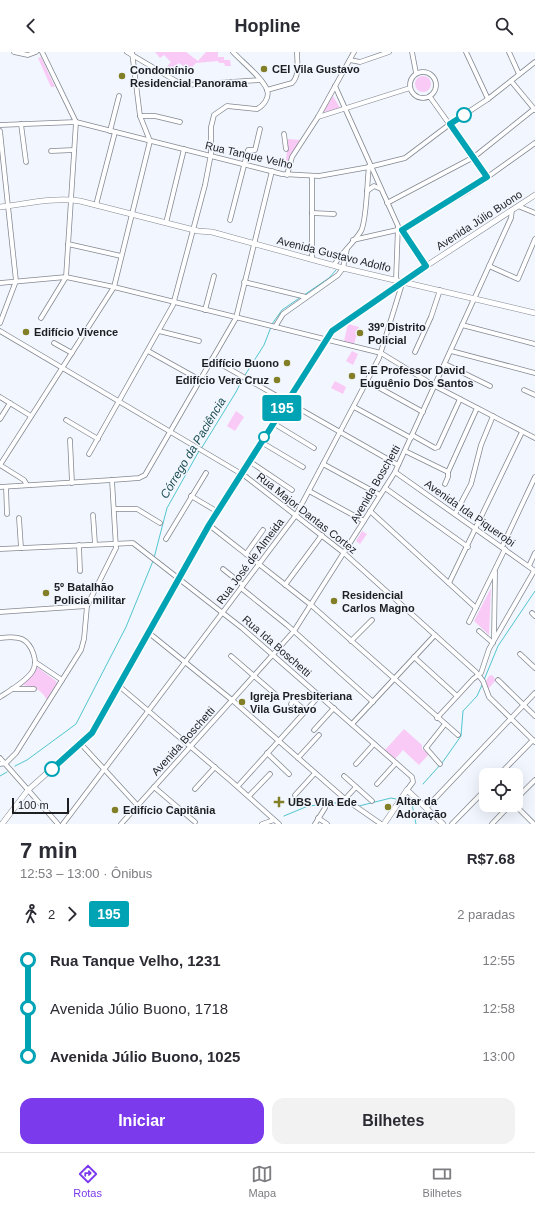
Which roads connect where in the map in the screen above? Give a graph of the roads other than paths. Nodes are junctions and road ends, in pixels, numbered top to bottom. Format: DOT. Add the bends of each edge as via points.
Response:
graph roads {
  1 [pos="14,52"];
  2 [pos="36,52"];
  3 [pos="42,52"];
  4 [pos="128,52"];
  5 [pos="233,52"];
  6 [pos="297,52"];
  7 [pos="354,52"];
  8 [pos="389,52"];
  9 [pos="412,52"];
  10 [pos="466,52"];
  11 [pos="509,52"];
  12 [pos="132,53"];
  13 [pos="350,60"];
  14 [pos="535,62"];
  15 [pos="416,73"];
  16 [pos="519,74"];
  17 [pos="260,80"];
  18 [pos="511,81"];
  19 [pos="335,86"];
  20 [pos="410,88"];
  21 [pos="268,90"];
  22 [pos="119,96"];
  23 [pos="430,97"];
  24 [pos="488,99"];
  25 [pos="345,108"];
  26 [pos="535,110"];
  27 [pos="140,116"];
  28 [pos="318,117"];
  29 [pos="76,122"];
  30 [pos="180,122"];
  31 [pos="21,124"];
  32 [pos="450,124"];
  33 [pos="0,125"];
  34 [pos="260,129"];
  35 [pos="0,131"];
  36 [pos="110,131"];
  37 [pos="115,132"];
  38 [pos="284,134"];
  39 [pos="150,141"];
  40 [pos="535,143"];
  41 [pos="184,149"];
  42 [pos="286,149"];
  43 [pos="74,150"];
  44 [pos="51,151"];
  45 [pos="210,156"];
  46 [pos="474,157"];
  47 [pos="26,162"];
  48 [pos="245,165"];
  49 [pos="370,166"];
  50 [pos="272,171"];
  51 [pos="287,175"];
  52 [pos="312,176"];
  53 [pos="487,177"];
  54 [pos="382,190"];
  55 [pos="366,192"];
  56 [pos="535,195"];
  57 [pos="70,200"];
  58 [pos="387,203"];
  59 [pos="96,205"];
  60 [pos="8,206"];
  61 [pos="518,206"];
  62 [pos="0,207"];
  63 [pos="512,210"];
  64 [pos="312,213"];
  65 [pos="535,213"];
  66 [pos="131,214"];
  67 [pos="334,214"];
  68 [pos="230,220"];
  69 [pos="166,223"];
  70 [pos="192,229"];
  71 [pos="401,231"];
  72 [pos="354,240"];
  73 [pos="535,240"];
  74 [pos="68,244"];
  75 [pos="254,244"];
  76 [pos="347,249"];
  77 [pos="121,256"];
  78 [pos="312,259"];
  79 [pos="334,265"];
  80 [pos="426,266"];
  81 [pos="489,266"];
  82 [pos="343,268"];
  83 [pos="214,276"];
  84 [pos="66,277"];
  85 [pos="396,280"];
  86 [pos="403,281"];
  87 [pos="16,282"];
  88 [pos="244,282"];
  89 [pos="0,283"];
  90 [pos="114,287"];
  91 [pos="440,290"];
  92 [pos="306,297"];
  93 [pos="474,298"];
  94 [pos="174,303"];
  95 [pos="205,310"];
  96 [pos="535,312"];
  97 [pos="42,318"];
  98 [pos="236,318"];
  99 [pos="0,323"];
  100 [pos="462,325"];
  101 [pos="275,327"];
  102 [pos="0,331"];
  103 [pos="159,331"];
  104 [pos="326,340"];
  105 [pos="199,341"];
  106 [pos="54,343"];
  107 [pos="535,344"];
  108 [pos="148,351"];
  109 [pos="451,351"];
  110 [pos="415,352"];
  111 [pos="72,353"];
  112 [pos="381,353"];
  113 [pos="212,359"];
  114 [pos="445,364"];
  115 [pos="62,368"];
  116 [pos="535,373"];
  117 [pos="200,380"];
  118 [pos="367,381"];
  119 [pos="435,386"];
  120 [pos="490,386"];
  121 [pos="524,390"];
  122 [pos="535,395"];
  123 [pos="0,397"];
  124 [pos="460,399"];
  125 [pos="118,401"];
  126 [pos="286,402"];
  127 [pos="10,403"];
  128 [pos="354,407"];
  129 [pos="477,408"];
  130 [pos="423,412"];
  131 [pos="31,416"];
  132 [pos="493,416"];
  133 [pos="0,419"];
  134 [pos="66,420"];
  135 [pos="273,423"];
  136 [pos="171,431"];
  137 [pos="522,432"];
  138 [pos="339,433"];
  139 [pos="412,437"];
  140 [pos="535,438"];
  141 [pos="98,439"];
  142 [pos="70,440"];
  143 [pos="261,442"];
  144 [pos="314,448"];
  145 [pos="405,451"];
  146 [pos="89,454"];
  147 [pos="249,461"];
  148 [pos="323,464"];
  149 [pos="0,465"];
  150 [pos="398,465"];
  151 [pos="303,467"];
  152 [pos="395,472"];
  153 [pos="448,472"];
  154 [pos="206,473"];
  155 [pos="242,473"];
  156 [pos="535,476"];
  157 [pos="112,480"];
  158 [pos="72,483"];
  159 [pos="445,484"];
  160 [pos="27,485"];
  161 [pos="0,487"];
  162 [pos="6,487"];
  163 [pos="385,488"];
  164 [pos="292,490"];
  165 [pos="308,491"];
  166 [pos="380,495"];
  167 [pos="191,496"];
  168 [pos="114,509"];
  169 [pos="370,511"];
  170 [pos="218,512"];
  171 [pos="8,514"];
  172 [pos="455,514"];
  173 [pos="93,515"];
  174 [pos="296,515"];
  175 [pos="19,518"];
  176 [pos="364,521"];
  177 [pos="160,523"];
  178 [pos="209,525"];
  179 [pos="475,528"];
  180 [pos="263,530"];
  181 [pos="322,535"];
  182 [pos="166,539"];
  183 [pos="116,543"];
  184 [pos="95,544"];
  185 [pos="79,545"];
  186 [pos="468,547"];
  187 [pos="21,548"];
  188 [pos="504,548"];
  189 [pos="0,549"];
  190 [pos="344,553"];
  191 [pos="535,553"];
  192 [pos="246,554"];
  193 [pos="259,564"];
  194 [pos="529,566"];
  195 [pos="223,569"];
  196 [pos="495,571"];
  197 [pos="535,571"];
  198 [pos="80,572"];
  199 [pos="179,578"];
  200 [pos="450,584"];
  201 [pos="286,585"];
  202 [pos="242,587"];
  203 [pos="311,605"];
  204 [pos="87,606"];
  205 [pos="476,608"];
  206 [pos="0,612"];
  207 [pos="223,612"];
  208 [pos="372,620"];
  209 [pos="468,622"];
  210 [pos="294,631"];
  211 [pos="479,631"];
  212 [pos="149,633"];
  213 [pos="435,634"];
  214 [pos="0,638"];
  215 [pos="351,641"];
  216 [pos="494,641"];
  217 [pos="273,654"];
  218 [pos="520,654"];
  219 [pos="231,656"];
  220 [pos="414,657"];
  221 [pos="35,662"];
  222 [pos="186,662"];
  223 [pos="535,668"];
  224 [pos="478,675"];
  225 [pos="254,676"];
  226 [pos="394,679"];
  227 [pos="62,680"];
  228 [pos="498,680"];
  229 [pos="119,686"];
  230 [pos="12,689"];
  231 [pos="34,689"];
  232 [pos="535,693"];
  233 [pos="275,694"];
  234 [pos="320,695"];
  235 [pos="457,696"];
  236 [pos="0,697"];
  237 [pos="232,700"];
  238 [pos="293,700"];
  239 [pos="373,702"];
  240 [pos="524,705"];
  241 [pos="334,708"];
  242 [pos="149,710"];
  243 [pos="306,711"];
  244 [pos="535,716"];
  245 [pos="437,718"];
  246 [pos="511,719"];
  247 [pos="352,724"];
  248 [pos="445,724"];
  249 [pos="314,730"];
  250 [pos="319,735"];
  251 [pos="458,735"];
  252 [pos="279,740"];
  253 [pos="534,741"];
  254 [pos="81,744"];
  255 [pos="374,744"];
  256 [pos="191,746"];
  257 [pos="267,753"];
  258 [pos="0,758"];
  259 [pos="298,758"];
  260 [pos="6,763"];
  261 [pos="396,763"];
  262 [pos="0,764"];
  263 [pos="356,764"];
  264 [pos="440,764"];
  265 [pos="215,766"];
  266 [pos="506,768"];
  267 [pos="105,769"];
  268 [pos="315,773"];
  269 [pos="270,774"];
  270 [pos="289,774"];
  271 [pos="344,776"];
  272 [pos="534,781"];
  273 [pos="377,784"];
  274 [pos="238,786"];
  275 [pos="154,787"];
  276 [pos="356,787"];
  277 [pos="196,789"];
  278 [pos="28,790"];
  279 [pos="407,790"];
  280 [pos="523,792"];
  281 [pos="295,795"];
  282 [pos="249,796"];
  283 [pos="479,796"];
  284 [pos="345,799"];
  285 [pos="372,801"];
  286 [pos="138,806"];
  287 [pos="325,808"];
  288 [pos="426,808"];
  289 [pos="503,812"];
  290 [pos="522,812"];
  291 [pos="318,818"];
  292 [pos="274,820"];
  293 [pos="195,822"];
  294 [pos="2,824"];
  295 [pos="58,824"];
  296 [pos="63,824"];
  297 [pos="121,824"];
  298 [pos="262,824"];
  299 [pos="279,824"];
  300 [pos="315,824"];
  301 [pos="327,824"];
  302 [pos="382,824"];
  303 [pos="443,824"];
  304 [pos="452,824"];
  305 [pos="492,824"];
  306 [pos="534,824"];
  1 -- 2 [label="street" via="28,56"];
  3 -- 29 [label="street"];
  4 -- 12 [label="street"];
  5 -- 17 [label="street"];
  6 -- 21 [label="street" via="295,80"];
  7 -- 13 [label="street"];
  8 -- 13 [label="street" via="360,62"];
  9 -- 15 [label="street"];
  10 -- 24 [label="street"];
  11 -- 16 [label="street"];
  12 -- 17 [label="street" via="187,86"];
  12 -- 27 [label="street"];
  13 -- 19 [label="street"];
  14 -- 16 [label="street, Rua Tanque Velho"];
  15 -- 20 [label="street" via="411,79"];
  15 -- 23 [label="street" via="425,72 433,77 436,85"];
  16 -- 18 [label="street, Rua Tanque Velho"];
  17 -- 21 [label="street"];
  18 -- 24 [label="street, Rua Tanque Velho"];
  18 -- 26 [label="street"];
  19 -- 25 [label="street"];
  19 -- 28 [label="street"];
  20 -- 23 [label="street" via="417,97"];
  20 -- 25 [label="street"];
  21 -- 45 [label="street" via="268,96 262,106 227,106 216,112 211,127"];
  22 -- 36 [label="street"];
  23 -- 32 [label="street"];
  24 -- 32 [label="street, Rua Tanque Velho"];
  25 -- 28 [label="street"];
  25 -- 49 [label="street"];
  26 -- 46 [label="street"];
  27 -- 30 [label="street" via="155,116"];
  27 -- 39 [label="street"];
  28 -- 51 [label="street" via="292,157"];
  29 -- 31 [label="street, Rua Tanque Velho"];
  29 -- 36 [label="street, Rua Tanque Velho"];
  29 -- 43 [label="street"];
  31 -- 33 [label="street, Rua Tanque Velho"];
  31 -- 47 [label="street"];
  32 -- 46 [label="street"];
  32 -- 49 [label="street, Rua Tanque Velho" via="405,158"];
  34 -- 48 [label="street" via="255,150 248,150"];
  35 -- 60 [label="street"];
  36 -- 37 [label="street, Rua Tanque Velho"];
  37 -- 39 [label="street, Rua Tanque Velho"];
  37 -- 59 [label="street"];
  38 -- 42 [label="street"];
  39 -- 41 [label="street, Rua Tanque Velho"];
  39 -- 66 [label="street"];
  40 -- 53 [label="street"];
  41 -- 45 [label="street, Rua Tanque Velho"];
  41 -- 69 [label="street"];
  43 -- 44 [label="street"];
  43 -- 57 [label="street"];
  45 -- 48 [label="street, Rua Tanque Velho"];
  45 -- 70 [label="street" via="205,185"];
  46 -- 53 [label="street"];
  46 -- 58 [label="street"];
  48 -- 50 [label="street, Rua Tanque Velho"];
  48 -- 68 [label="street"];
  49 -- 52 [label="street, Rua Tanque Velho"];
  49 -- 54 [label="street"];
  49 -- 55 [label="street"];
  50 -- 51 [label="street, Rua Tanque Velho"];
  50 -- 75 [label="street"];
  51 -- 52 [label="street, Rua Tanque Velho"];
  52 -- 64 [label="street"];
  53 -- 71 [label="street"];
  54 -- 55 [label="street" via="374,186"];
  54 -- 58 [label="street"];
  55 -- 72 [label="street" via="362,230"];
  56 -- 61 [label="main road, Avenida Júlio Buono"];
  57 -- 59 [label="main road, Avenida Gustavo Adolfo"];
  57 -- 60 [label="main road, Avenida Gustavo Adolfo"];
  57 -- 74 [label="street"];
  58 -- 71 [label="street"];
  59 -- 66 [label="main road, Avenida Gustavo Adolfo"];
  60 -- 62 [label="main road, Avenida Gustavo Adolfo"];
  60 -- 87 [label="street"];
  61 -- 63 [label="main road, Avenida Júlio Buono"];
  61 -- 65 [label="street"];
  63 -- 80 [label="main road, Avenida Júlio Buono"];
  63 -- 81 [label="street, Avenida Boschetti" via="511,218"];
  64 -- 67 [label="street"];
  64 -- 78 [label="street"];
  66 -- 69 [label="main road, Avenida Gustavo Adolfo"];
  66 -- 77 [label="street"];
  69 -- 70 [label="main road, Avenida Gustavo Adolfo"];
  70 -- 75 [label="main road, Avenida Gustavo Adolfo"];
  70 -- 94 [label="street"];
  71 -- 72 [label="street"];
  71 -- 80 [label="street"];
  71 -- 85 [label="street"];
  72 -- 76 [label="street"];
  73 -- 81 [label="street" via="519,278"];
  74 -- 77 [label="street"];
  74 -- 84 [label="street"];
  75 -- 78 [label="main road, Avenida Gustavo Adolfo"];
  75 -- 88 [label="street"];
  76 -- 79 [label="street"];
  76 -- 82 [label="street"];
  77 -- 90 [label="street"];
  78 -- 79 [label="main road, Avenida Gustavo Adolfo"];
  79 -- 82 [label="main road, Avenida Gustavo Adolfo"];
  80 -- 86 [label="main road, Avenida Júlio Buono"];
  81 -- 93 [label="street, Avenida Boschetti"];
  82 -- 85 [label="main road, Avenida Gustavo Adolfo"];
  82 -- 92 [label="street" via="338,275"];
  83 -- 95 [label="street"];
  84 -- 87 [label="street"];
  84 -- 90 [label="street"];
  84 -- 97 [label="street"];
  85 -- 86 [label="main road, Avenida Gustavo Adolfo"];
  86 -- 91 [label="main road, Avenida Gustavo Adolfo"];
  86 -- 104 [label="main road, Avenida Júlio Buono" via="336,326"];
  86 -- 112 [label="street, Rua José de Almeida"];
  87 -- 89 [label="street"];
  87 -- 99 [label="street"];
  88 -- 92 [label="street"];
  88 -- 98 [label="street"];
  90 -- 94 [label="street"];
  90 -- 111 [label="street"];
  91 -- 93 [label="main road, Avenida Gustavo Adolfo"];
  91 -- 110 [label="street"];
  92 -- 101 [label="street" via="283,314"];
  93 -- 96 [label="main road, Avenida Gustavo Adolfo"];
  93 -- 100 [label="street, Avenida Boschetti"];
  94 -- 95 [label="street"];
  94 -- 103 [label="street"];
  95 -- 98 [label="street"];
  98 -- 101 [label="street"];
  98 -- 113 [label="street"];
  100 -- 107 [label="street"];
  100 -- 109 [label="street, Avenida Boschetti"];
  101 -- 104 [label="street"];
  102 -- 115 [label="street, Rua Major Dantas Cortez"];
  103 -- 105 [label="street"];
  103 -- 108 [label="street"];
  104 -- 112 [label="street"];
  104 -- 126 [label="main road, Avenida Júlio Buono"];
  106 -- 111 [label="street"];
  108 -- 117 [label="street"];
  108 -- 125 [label="street"];
  109 -- 114 [label="street, Avenida Boschetti"];
  109 -- 116 [label="street"];
  111 -- 115 [label="street"];
  112 -- 118 [label="street, Rua José de Almeida"];
  112 -- 119 [label="street"];
  113 -- 117 [label="street"];
  113 -- 126 [label="street"];
  114 -- 119 [label="street, Avenida Boschetti"];
  114 -- 120 [label="street"];
  115 -- 125 [label="street, Rua Major Dantas Cortez"];
  115 -- 131 [label="street"];
  117 -- 136 [label="street"];
  118 -- 128 [label="street, Rua José de Almeida"];
  118 -- 130 [label="street"];
  119 -- 124 [label="street"];
  119 -- 130 [label="street, Avenida Boschetti"];
  121 -- 122 [label="street"];
  123 -- 127 [label="street"];
  124 -- 129 [label="street"];
  124 -- 139 [label="street" via="438,447 435,448"];
  125 -- 136 [label="street, Rua Major Dantas Cortez"];
  125 -- 141 [label="street"];
  126 -- 135 [label="main road, Avenida Júlio Buono"];
  126 -- 138 [label="street"];
  127 -- 131 [label="street"];
  127 -- 133 [label="street"];
  128 -- 138 [label="street, Rua José de Almeida"];
  128 -- 139 [label="street"];
  129 -- 132 [label="street"];
  129 -- 153 [label="street"];
  130 -- 139 [label="street, Avenida Boschetti"];
  131 -- 149 [label="street"];
  132 -- 137 [label="street"];
  132 -- 172 [label="street" via="481,445 471,484"];
  134 -- 141 [label="street"];
  135 -- 143 [label="main road, Avenida Júlio Buono"];
  135 -- 144 [label="street"];
  136 -- 155 [label="street, Rua Major Dantas Cortez"];
  136 -- 157 [label="street" via="145,475 139,478"];
  137 -- 140 [label="street"];
  137 -- 179 [label="street"];
  138 -- 148 [label="street, Rua José de Almeida"];
  138 -- 150 [label="street"];
  139 -- 145 [label="street, Avenida Boschetti"];
  141 -- 146 [label="street"];
  142 -- 158 [label="street"];
  143 -- 147 [label="main road, Avenida Júlio Buono"];
  143 -- 151 [label="street"];
  145 -- 150 [label="street, Avenida Boschetti"];
  145 -- 153 [label="street"];
  147 -- 155 [label="main road, Avenida Júlio Buono"];
  147 -- 164 [label="street"];
  148 -- 165 [label="street, Rua José de Almeida"];
  148 -- 166 [label="street"];
  149 -- 160 [label="street" via="24,480"];
  150 -- 152 [label="street, Avenida Boschetti"];
  152 -- 163 [label="street, Avenida Boschetti"];
  152 -- 172 [label="street, Avenida Ida Piquerobi"];
  153 -- 159 [label="street"];
  154 -- 167 [label="street"];
  155 -- 170 [label="main road, Avenida Júlio Buono"];
  155 -- 174 [label="street, Rua Major Dantas Cortez"];
  156 -- 188 [label="street"];
  157 -- 158 [label="street"];
  157 -- 168 [label="street"];
  158 -- 160 [label="street"];
  160 -- 162 [label="street"];
  161 -- 162 [label="street"];
  162 -- 171 [label="street"];
  163 -- 166 [label="street, Avenida Boschetti"];
  163 -- 186 [label="street"];
  165 -- 174 [label="street, Rua José de Almeida"];
  165 -- 176 [label="street"];
  166 -- 169 [label="street, Avenida Boschetti"];
  167 -- 170 [label="street"];
  167 -- 182 [label="street"];
  168 -- 177 [label="street" via="137,509"];
  168 -- 183 [label="street"];
  169 -- 176 [label="street, Avenida Boschetti"];
  169 -- 200 [label="street"];
  170 -- 178 [label="main road, Avenida Júlio Buono"];
  172 -- 179 [label="street, Avenida Ida Piquerobi"];
  173 -- 184 [label="street"];
  174 -- 181 [label="street, Rua Major Dantas Cortez"];
  174 -- 193 [label="street, Rua José de Almeida"];
  175 -- 187 [label="street"];
  176 -- 190 [label="street, Avenida Boschetti"];
  178 -- 192 [label="street"];
  178 -- 199 [label="main road, Avenida Júlio Buono"];
  179 -- 186 [label="street"];
  179 -- 188 [label="street, Avenida Ida Piquerobi"];
  180 -- 192 [label="street"];
  181 -- 190 [label="street, Rua Major Dantas Cortez"];
  181 -- 201 [label="street"];
  183 -- 184 [label="street, Rua Ida Boschetti"];
  183 -- 199 [label="street, Rua Ida Boschetti" via="133,543"];
  183 -- 204 [label="street" via="116,548"];
  184 -- 185 [label="street, Rua Ida Boschetti"];
  185 -- 187 [label="street, Rua Ida Boschetti"];
  185 -- 198 [label="street"];
  186 -- 200 [label="street"];
  187 -- 189 [label="street, Rua Ida Boschetti"];
  188 -- 194 [label="street, Avenida Ida Piquerobi"];
  188 -- 196 [label="street"];
  190 -- 203 [label="street, Avenida Boschetti"];
  190 -- 213 [label="street, Rua Major Dantas Cortez"];
  191 -- 194 [label="street"];
  192 -- 193 [label="street"];
  193 -- 201 [label="street"];
  193 -- 202 [label="street, Rua José de Almeida"];
  194 -- 197 [label="street, Avenida Ida Piquerobi"];
  195 -- 202 [label="street"];
  196 -- 205 [label="street"];
  196 -- 216 [label="street"];
  197 -- 216 [label="street"];
  199 -- 207 [label="street, Rua Ida Boschetti"];
  199 -- 212 [label="main road, Avenida Júlio Buono"];
  200 -- 205 [label="street"];
  201 -- 203 [label="street"];
  202 -- 207 [label="street, Rua José de Almeida"];
  202 -- 210 [label="street"];
  203 -- 210 [label="street, Avenida Boschetti"];
  203 -- 215 [label="street"];
  204 -- 206 [label="street"];
  204 -- 227 [label="street" via="83,644"];
  205 -- 209 [label="street"];
  207 -- 217 [label="street, Rua Ida Boschetti"];
  207 -- 222 [label="street, Rua José de Almeida"];
  208 -- 215 [label="street"];
  210 -- 217 [label="street, Avenida Boschetti"];
  210 -- 239 [label="street"];
  211 -- 216 [label="street"];
  212 -- 222 [label="street"];
  212 -- 229 [label="main road, Avenida Júlio Buono"];
  213 -- 220 [label="street"];
  213 -- 224 [label="street, Rua Major Dantas Cortez"];
  214 -- 221 [label="street" via="16,637 28,643"];
  215 -- 226 [label="street"];
  216 -- 224 [label="street"];
  217 -- 225 [label="street, Avenida Boschetti"];
  217 -- 234 [label="street, Rua Ida Boschetti"];
  218 -- 223 [label="street"];
  219 -- 225 [label="street"];
  220 -- 226 [label="street"];
  220 -- 235 [label="street"];
  221 -- 227 [label="street"];
  221 -- 230 [label="street" via="30,675"];
  222 -- 237 [label="street"];
  222 -- 242 [label="street, Rua José de Almeida"];
  224 -- 235 [label="street"];
  224 -- 246 [label="street, Rua Major Dantas Cortez" via="488,694"];
  225 -- 233 [label="street"];
  225 -- 237 [label="street, Avenida Boschetti"];
  226 -- 239 [label="street"];
  226 -- 245 [label="street"];
  227 -- 260 [label="street" via="16,753"];
  228 -- 240 [label="street"];
  229 -- 242 [label="street"];
  229 -- 254 [label="main road, Avenida Júlio Buono" via="92,733"];
  230 -- 231 [label="street"];
  230 -- 236 [label="street"];
  232 -- 240 [label="street"];
  234 -- 241 [label="street, Rua Ida Boschetti"];
  234 -- 243 [label="street"];
  235 -- 245 [label="street"];
  237 -- 252 [label="street"];
  237 -- 256 [label="street, Avenida Boschetti"];
  238 -- 243 [label="street"];
  239 -- 247 [label="street"];
  240 -- 244 [label="street"];
  240 -- 246 [label="street"];
  241 -- 247 [label="street, Rua Ida Boschetti"];
  241 -- 249 [label="street"];
  242 -- 256 [label="street"];
  242 -- 267 [label="street, Rua José de Almeida"];
  243 -- 252 [label="street"];
  245 -- 248 [label="street"];
  246 -- 253 [label="street"];
  246 -- 288 [label="street"];
  247 -- 255 [label="street, Rua Ida Boschetti"];
  248 -- 251 [label="street"];
  248 -- 264 [label="street" via="426,749"];
  250 -- 259 [label="street"];
  252 -- 257 [label="street"];
  252 -- 259 [label="street"];
  253 -- 266 [label="street"];
  254 -- 267 [label="street"];
  254 -- 278 [label="main road, Avenida Júlio Buono"];
  255 -- 261 [label="street, Rua Ida Boschetti"];
  255 -- 263 [label="street"];
  256 -- 265 [label="street"];
  256 -- 275 [label="street, Avenida Boschetti"];
  257 -- 270 [label="street"];
  257 -- 274 [label="street"];
  258 -- 260 [label="street"];
  259 -- 268 [label="street"];
  260 -- 262 [label="street"];
  260 -- 278 [label="street"];
  261 -- 273 [label="street"];
  261 -- 279 [label="street, Rua Ida Boschetti" via="412,777 413,781"];
  265 -- 274 [label="street"];
  265 -- 277 [label="street"];
  267 -- 286 [label="street"];
  267 -- 296 [label="street, Rua José de Almeida"];
  268 -- 281 [label="street"];
  268 -- 284 [label="street"];
  269 -- 282 [label="street"];
  271 -- 276 [label="street"];
  272 -- 280 [label="street"];
  274 -- 282 [label="street"];
  275 -- 286 [label="street, Avenida Boschetti"];
  275 -- 293 [label="street"];
  276 -- 284 [label="street"];
  276 -- 285 [label="street"];
  278 -- 294 [label="main road, Avenida Júlio Buono"];
  278 -- 295 [label="street"];
  279 -- 288 [label="main road"];
  279 -- 302 [label="main road"];
  282 -- 292 [label="street"];
  283 -- 304 [label="street"];
  284 -- 302 [label="street"];
  286 -- 297 [label="street, Avenida Boschetti"];
  287 -- 291 [label="street"];
  288 -- 303 [label="main road"];
  289 -- 305 [label="street"];
  290 -- 306 [label="street"];
  291 -- 300 [label="street"];
  291 -- 301 [label="street"];
  292 -- 298 [label="street"];
  292 -- 299 [label="street"];
}
